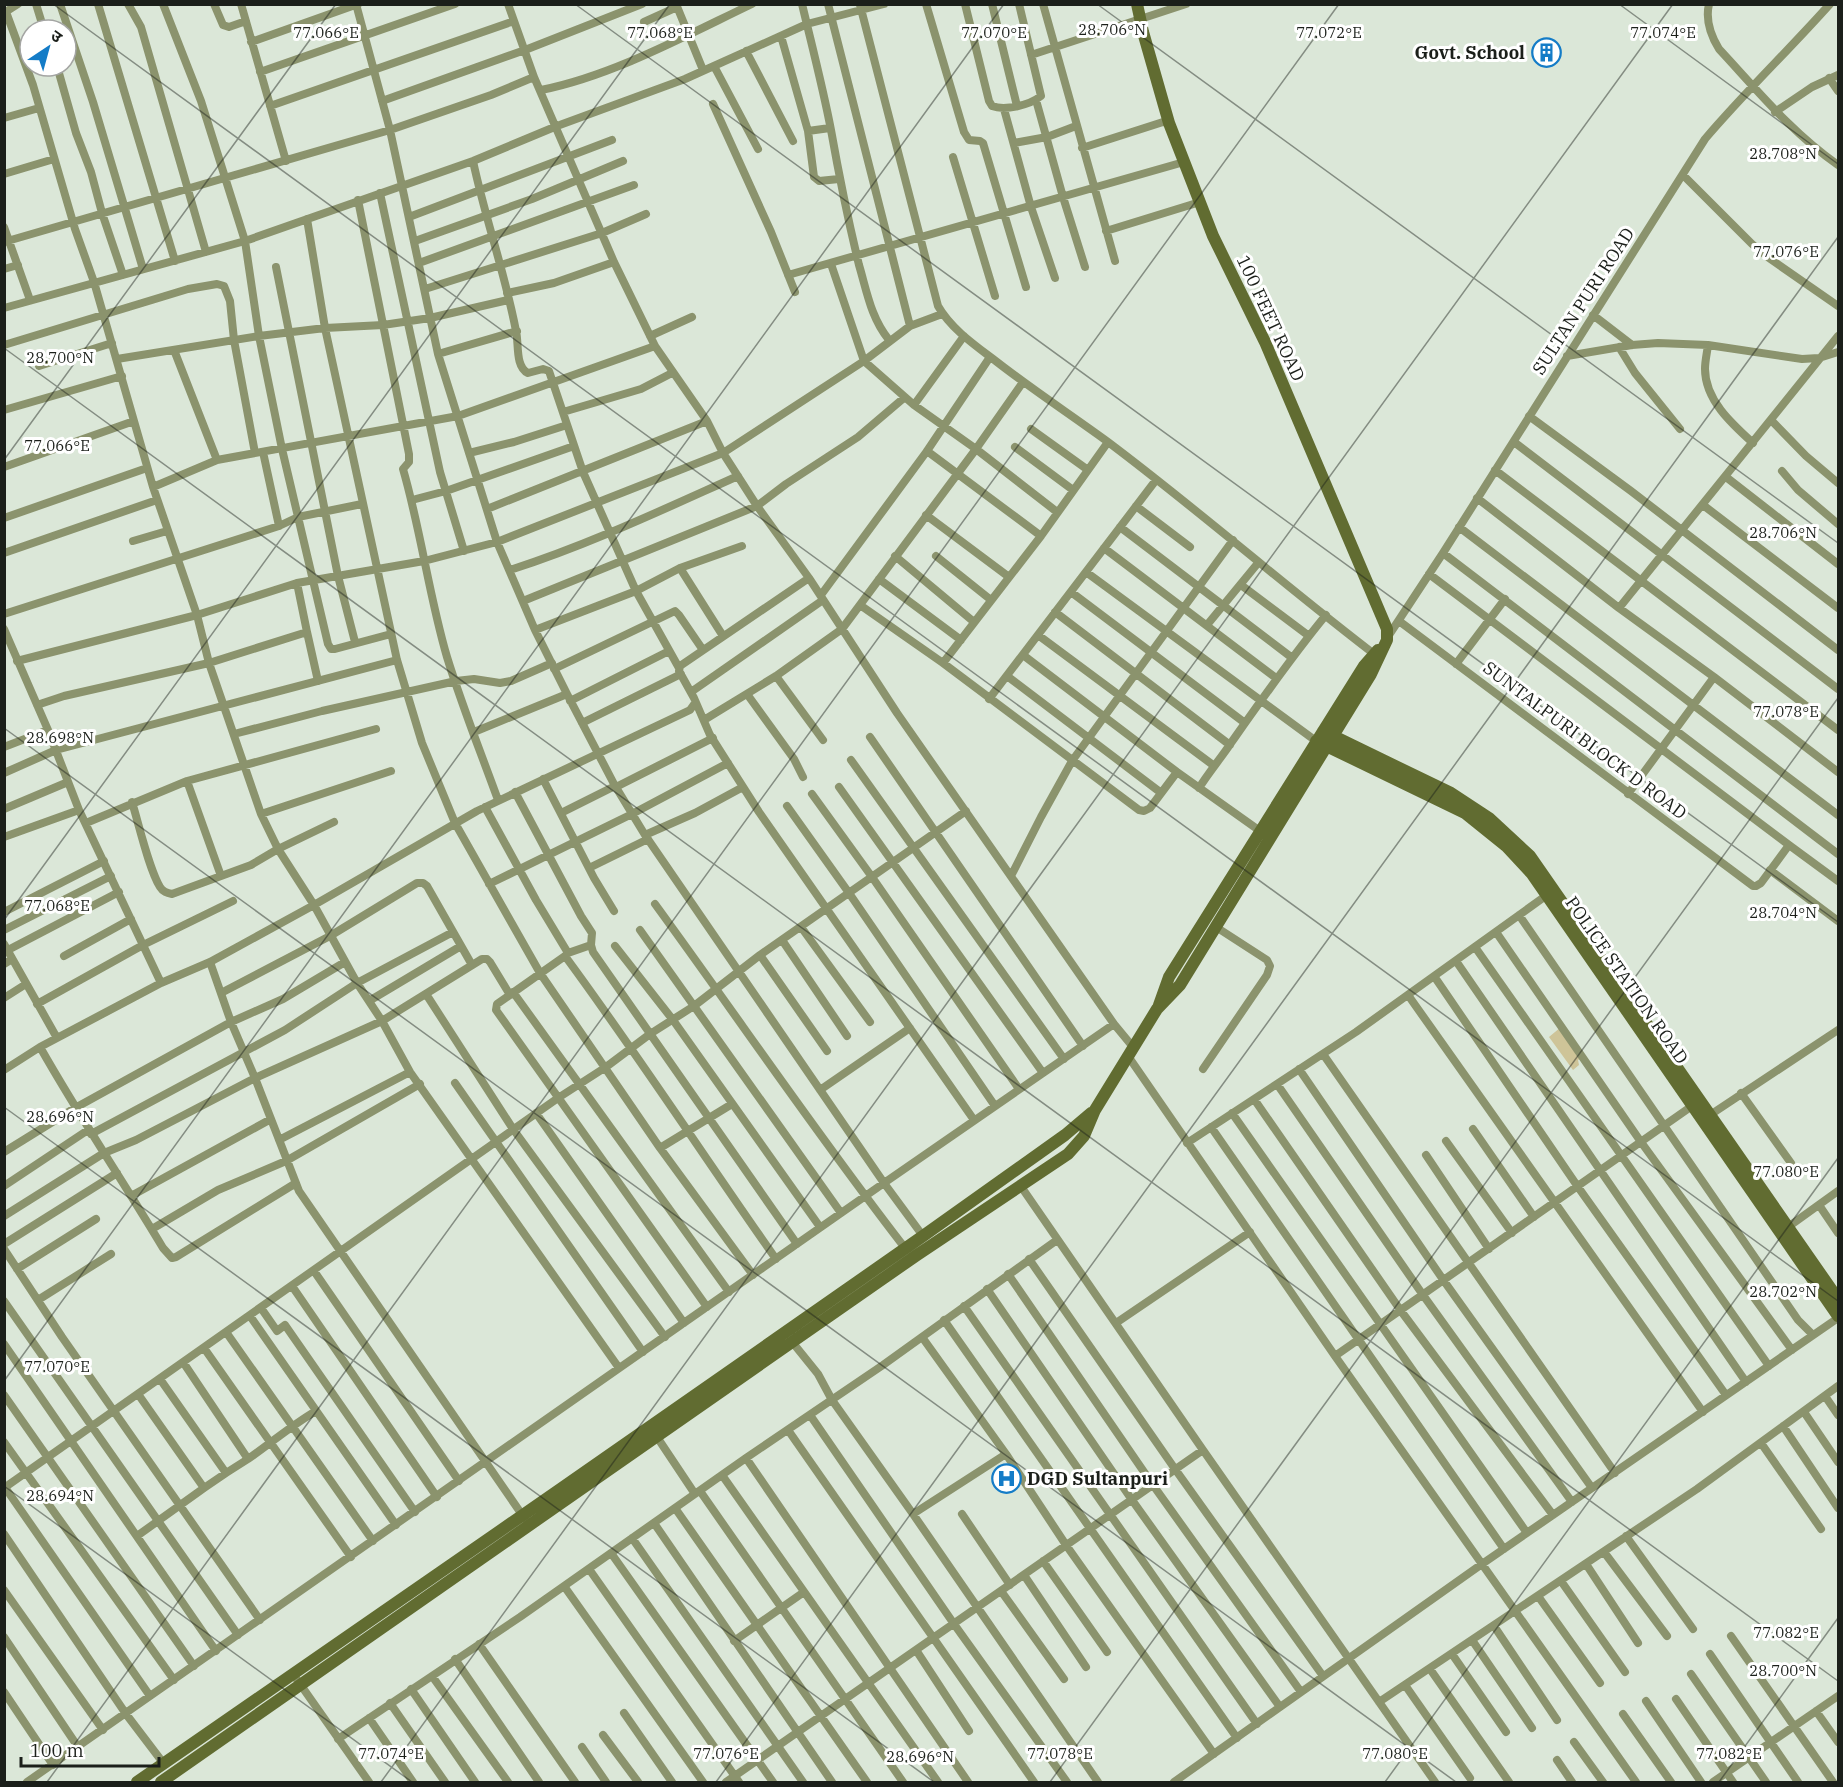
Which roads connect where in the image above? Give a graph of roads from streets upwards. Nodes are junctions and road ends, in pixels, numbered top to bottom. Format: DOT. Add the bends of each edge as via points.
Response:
graph roads {
  1 [pos="18,4"];
  2 [pos="60,4"];
  3 [pos="98,4"];
  4 [pos="128,4"];
  5 [pos="163,4"];
  6 [pos="214,4"];
  7 [pos="242,4"];
  8 [pos="455,4"];
  9 [pos="508,4"];
  10 [pos="642,4"];
  11 [pos="752,4"];
  12 [pos="802,4"];
  13 [pos="828,4"];
  14 [pos="884,4"];
  15 [pos="926,4"];
  16 [pos="965,4"];
  17 [pos="992,4"];
  18 [pos="1019,4"];
  19 [pos="1043,4"];
  20 [pos="1137,4"];
  21 [pos="1186,4"];
  22 [pos="1830,4"];
  23 [pos="357,5"];
  24 [pos="1707,5"];
  25 [pos="677,6"];
  26 [pos="861,7"];
  27 [pos="5,12"];
  28 [pos="832,18"];
  29 [pos="1140,18"];
  30 [pos="246,21"];
  31 [pos="514,21"];
  32 [pos="644,22"];
  33 [pos="807,24"];
  34 [pos="688,35"];
  35 [pos="780,36"];
  36 [pos="365,37"];
  37 [pos="251,42"];
  38 [pos="1054,47"];
  39 [pos="525,50"];
  40 [pos="746,51"];
  41 [pos="1031,55"];
  42 [pos="714,66"];
  43 [pos="374,68"];
  44 [pos="703,70"];
  45 [pos="260,72"];
  46 [pos="1839,75"];
  47 [pos="534,77"];
  48 [pos="61,78"];
  49 [pos="1829,78"];
  50 [pos="1753,87"];
  51 [pos="541,90"];
  52 [pos="1839,91"];
  53 [pos="1036,100"];
  54 [pos="382,101"];
  55 [pos="713,104"];
  56 [pos="270,106"];
  57 [pos="1017,106"];
  58 [pos="39,108"];
  59 [pos="1004,109"];
  60 [pos="1775,112"];
  61 [pos="4,118"];
  62 [pos="1169,123"];
  63 [pos="557,126"];
  64 [pos="1076,126"];
  65 [pos="830,128"];
  66 [pos="390,130"];
  67 [pos="808,131"];
  68 [pos="1047,137"];
  69 [pos="612,140"];
  70 [pos="793,141"];
  71 [pos="1014,143"];
  72 [pos="758,148"];
  73 [pos="1082,148"];
  74 [pos="570,157"];
  75 [pos="953,157"];
  76 [pos="54,159"];
  77 [pos="1836,160"];
  78 [pos="286,161"];
  79 [pos="473,161"];
  80 [pos="623,161"];
  81 [pos="1184,162"];
  82 [pos="4,174"];
  83 [pos="1683,175"];
  84 [pos="227,178"];
  85 [pos="839,179"];
  86 [pos="579,180"];
  87 [pos="634,185"];
  88 [pos="403,186"];
  89 [pos="1093,188"];
  90 [pos="188,190"];
  91 [pos="479,191"];
  92 [pos="380,193"];
  93 [pos="1063,197"];
  94 [pos="156,198"];
  95 [pos="358,200"];
  96 [pos="1200,202"];
  97 [pos="589,203"];
  98 [pos="124,207"];
  99 [pos="1031,207"];
  100 [pos="102,213"];
  101 [pos="646,214"];
  102 [pos="1004,214"];
  103 [pos="487,216"];
  104 [pos="410,217"];
  105 [pos="307,219"];
  106 [pos="73,222"];
  107 [pos="974,223"];
  108 [pos="4,227"];
  109 [pos="1106,231"];
  110 [pos="602,232"];
  111 [pos="493,236"];
  112 [pos="919,239"];
  113 [pos="415,240"];
  114 [pos="7,241"];
  115 [pos="245,241"];
  116 [pos="890,247"];
  117 [pos="206,252"];
  118 [pos="857,257"];
  119 [pos="175,261"];
  120 [pos="1115,261"];
  121 [pos="614,262"];
  122 [pos="419,263"];
  123 [pos="831,264"];
  124 [pos="18,265"];
  125 [pos="502,265"];
  126 [pos="276,267"];
  127 [pos="1085,267"];
  128 [pos="4,269"];
  129 [pos="143,269"];
  130 [pos="123,274"];
  131 [pos="788,275"];
  132 [pos="1055,278"];
  133 [pos="94,282"];
  134 [pos="1026,287"];
  135 [pos="424,289"];
  136 [pos="795,292"];
  137 [pos="995,296"];
  138 [pos="508,297"];
  139 [pos="30,300"];
  140 [pos="1839,306"];
  141 [pos="4,308"];
  142 [pos="942,314"];
  143 [pos="1593,315"];
  144 [pos="103,316"];
  145 [pos="692,317"];
  146 [pos="430,318"];
  147 [pos="408,320"];
  148 [pos="383,325"];
  149 [pos="910,326"];
  150 [pos="325,328"];
  151 [pos="517,331"];
  152 [pos="290,332"];
  153 [pos="259,336"];
  154 [pos="650,336"];
  155 [pos="964,336"];
  156 [pos="1839,336"];
  157 [pos="234,340"];
  158 [pos="890,340"];
  159 [pos="112,343"];
  160 [pos="4,345"];
  161 [pos="1632,345"];
  162 [pos="1708,345"];
  163 [pos="656,346"];
  164 [pos="1619,347"];
  165 [pos="174,350"];
  166 [pos="1839,352"];
  167 [pos="438,354"];
  168 [pos="1567,356"];
  169 [pos="990,357"];
  170 [pos="1819,358"];
  171 [pos="117,359"];
  172 [pos="864,361"];
  173 [pos="39,366"];
  174 [pos="672,373"];
  175 [pos="122,376"];
  176 [pos="1023,382"];
  177 [pos="553,384"];
  178 [pos="905,397"];
  179 [pos="914,405"];
  180 [pos="4,410"];
  181 [pos="563,412"];
  182 [pos="458,416"];
  183 [pos="1529,416"];
  184 [pos="1771,420"];
  185 [pos="134,421"];
  186 [pos="430,421"];
  187 [pos="707,421"];
  188 [pos="403,425"];
  189 [pos="567,425"];
  190 [pos="943,426"];
  191 [pos="1031,429"];
  192 [pos="1680,429"];
  193 [pos="348,435"];
  194 [pos="1108,442"];
  195 [pos="1514,442"];
  196 [pos="311,443"];
  197 [pos="1753,444"];
  198 [pos="574,446"];
  199 [pos="1015,447"];
  200 [pos="282,449"];
  201 [pos="976,449"];
  202 [pos="927,451"];
  203 [pos="259,452"];
  204 [pos="469,453"];
  205 [pos="723,453"];
  206 [pos="216,460"];
  207 [pos="4,467"];
  208 [pos="147,468"];
  209 [pos="1088,470"];
  210 [pos="1495,470"];
  211 [pos="1782,471"];
  212 [pos="583,472"];
  213 [pos="957,474"];
  214 [pos="738,476"];
  215 [pos="1726,477"];
  216 [pos="1156,480"];
  217 [pos="478,481"];
  218 [pos="1839,483"];
  219 [pos="153,487"];
  220 [pos="1073,490"];
  221 [pos="446,492"];
  222 [pos="1477,498"];
  223 [pos="157,500"];
  224 [pos="412,500"];
  225 [pos="598,503"];
  226 [pos="362,504"];
  227 [pos="1703,505"];
  228 [pos="757,506"];
  229 [pos="1136,506"];
  230 [pos="487,509"];
  231 [pos="1057,512"];
  232 [pos="326,513"];
  233 [pos="926,515"];
  234 [pos="298,517"];
  235 [pos="4,518"];
  236 [pos="1839,524"];
  237 [pos="279,526"];
  238 [pos="1120,527"];
  239 [pos="1459,527"];
  240 [pos="1682,530"];
  241 [pos="167,531"];
  242 [pos="611,533"];
  243 [pos="1041,536"];
  244 [pos="1233,540"];
  245 [pos="133,541"];
  246 [pos="497,542"];
  247 [pos="742,546"];
  248 [pos="1190,547"];
  249 [pos="1104,548"];
  250 [pos="464,551"];
  251 [pos="4,553"];
  252 [pos="1443,553"];
  253 [pos="1662,555"];
  254 [pos="896,556"];
  255 [pos="936,556"];
  256 [pos="177,559"];
  257 [pos="622,560"];
  258 [pos="424,561"];
  259 [pos="1258,562"];
  260 [pos="1839,564"];
  261 [pos="376,568"];
  262 [pos="680,568"];
  263 [pos="510,570"];
  264 [pos="1086,572"];
  265 [pos="1429,574"];
  266 [pos="339,576"];
  267 [pos="1009,577"];
  268 [pos="809,578"];
  269 [pos="879,579"];
  270 [pos="312,580"];
  271 [pos="1641,580"];
  272 [pos="297,584"];
  273 [pos="1241,585"];
  274 [pos="1199,587"];
  275 [pos="636,591"];
  276 [pos="1071,592"];
  277 [pos="822,598"];
  278 [pos="1505,599"];
  279 [pos="991,600"];
  280 [pos="523,602"];
  281 [pos="860,605"];
  282 [pos="1223,606"];
  283 [pos="1184,608"];
  284 [pos="1619,608"];
  285 [pos="1839,608"];
  286 [pos="1055,612"];
  287 [pos="4,614"];
  288 [pos="197,615"];
  289 [pos="1326,615"];
  290 [pos="1489,619"];
  291 [pos="1399,621"];
  292 [pos="653,622"];
  293 [pos="974,622"];
  294 [pos="1207,626"];
  295 [pos="4,628"];
  296 [pos="842,629"];
  297 [pos="535,630"];
  298 [pos="307,632"];
  299 [pos="1166,632"];
  300 [pos="391,634"];
  301 [pos="1038,635"];
  302 [pos="723,636"];
  303 [pos="1309,636"];
  304 [pos="1388,637"];
  305 [pos="961,640"];
  306 [pos="355,642"];
  307 [pos="703,650"];
  308 [pos="1839,650"];
  309 [pos="669,651"];
  310 [pos="1152,652"];
  311 [pos="1023,655"];
  312 [pos="1376,656"];
  313 [pos="1291,657"];
  314 [pos="397,660"];
  315 [pos="17,661"];
  316 [pos="209,663"];
  317 [pos="943,663"];
  318 [pos="1456,664"];
  319 [pos="553,666"];
  320 [pos="680,671"];
  321 [pos="1136,674"];
  322 [pos="1007,675"];
  323 [pos="776,676"];
  324 [pos="1714,677"];
  325 [pos="1276,678"];
  326 [pos="318,681"];
  327 [pos="456,681"];
  328 [pos="1839,689"];
  329 [pos="691,692"];
  330 [pos="407,693"];
  331 [pos="747,694"];
  332 [pos="569,697"];
  333 [pos="1119,697"];
  334 [pos="989,699"];
  335 [pos="1260,700"];
  336 [pos="695,703"];
  337 [pos="37,705"];
  338 [pos="1693,705"];
  339 [pos="224,706"];
  340 [pos="1106,716"];
  341 [pos="704,720"];
  342 [pos="582,723"];
  343 [pos="1245,723"];
  344 [pos="48,729"];
  345 [pos="376,729"];
  346 [pos="1675,730"];
  347 [pos="1839,730"];
  348 [pos="474,732"];
  349 [pos="234,734"];
  350 [pos="870,737"];
  351 [pos="1090,737"];
  352 [pos="712,738"];
  353 [pos="1325,738"];
  354 [pos="823,740"];
  355 [pos="1230,745"];
  356 [pos="4,747"];
  357 [pos="1661,749"];
  358 [pos="56,750"];
  359 [pos="597,752"];
  360 [pos="851,760"];
  361 [pos="1072,761"];
  362 [pos="728,763"];
  363 [pos="244,764"];
  364 [pos="1213,765"];
  365 [pos="391,771"];
  366 [pos="1177,772"];
  367 [pos="1839,772"];
  368 [pos="4,773"];
  369 [pos="803,777"];
  370 [pos="543,779"];
  371 [pos="187,780"];
  372 [pos="68,782"];
  373 [pos="615,786"];
  374 [pos="743,787"];
  375 [pos="839,787"];
  376 [pos="1199,788"];
  377 [pos="515,792"];
  378 [pos="1160,792"];
  379 [pos="812,794"];
  380 [pos="1628,794"];
  381 [pos="498,800"];
  382 [pos="132,802"];
  383 [pos="787,806"];
  384 [pos="485,807"];
  385 [pos="4,809"];
  386 [pos="79,810"];
  387 [pos="966,811"];
  388 [pos="561,813"];
  389 [pos="261,814"];
  390 [pos="632,814"];
  391 [pos="1839,815"];
  392 [pos="334,822"];
  393 [pos="86,823"];
  394 [pos="455,823"];
  395 [pos="936,831"];
  396 [pos="1260,831"];
  397 [pos="4,837"];
  398 [pos="646,837"];
  399 [pos="574,840"];
  400 [pos="1789,845"];
  401 [pos="913,848"];
  402 [pos="278,849"];
  403 [pos="547,854"];
  404 [pos="1839,854"];
  405 [pos="104,861"];
  406 [pos="893,861"];
  407 [pos="518,868"];
  408 [pos="589,868"];
  409 [pos="1770,870"];
  410 [pos="111,876"];
  411 [pos="221,876"];
  412 [pos="1011,876"];
  413 [pos="872,877"];
  414 [pos="1839,881"];
  415 [pos="489,884"];
  416 [pos="119,892"];
  417 [pos="849,893"];
  418 [pos="1547,895"];
  419 [pos="233,901"];
  420 [pos="655,904"];
  421 [pos="314,905"];
  422 [pos="827,908"];
  423 [pos="614,911"];
  424 [pos="4,912"];
  425 [pos="1519,915"];
  426 [pos="131,920"];
  427 [pos="1839,921"];
  428 [pos="801,927"];
  429 [pos="1216,927"];
  430 [pos="4,930"];
  431 [pos="640,930"];
  432 [pos="453,932"];
  433 [pos="1496,932"];
  434 [pos="330,936"];
  435 [pos="782,940"];
  436 [pos="143,945"];
  437 [pos="591,945"];
  438 [pos="615,945"];
  439 [pos="461,946"];
  440 [pos="6,947"];
  441 [pos="1474,947"];
  442 [pos="567,954"];
  443 [pos="760,955"];
  444 [pos="64,956"];
  445 [pos="8,961"];
  446 [pos="1456,961"];
  447 [pos="210,962"];
  448 [pos="345,962"];
  449 [pos="472,965"];
  450 [pos="540,973"];
  451 [pos="739,973"];
  452 [pos="1434,976"];
  453 [pos="161,983"];
  454 [pos="357,983"];
  455 [pos="26,984"];
  456 [pos="717,989"];
  457 [pos="221,993"];
  458 [pos="426,994"];
  459 [pos="512,994"];
  460 [pos="1408,995"];
  461 [pos="4,998"];
  462 [pos="369,1001"];
  463 [pos="37,1004"];
  464 [pos="694,1006"];
  465 [pos="1157,1009"];
  466 [pos="673,1020"];
  467 [pos="382,1021"];
  468 [pos="231,1022"];
  469 [pos="870,1022"];
  470 [pos="1114,1024"];
  471 [pos="910,1028"];
  472 [pos="1839,1030"];
  473 [pos="650,1034"];
  474 [pos="847,1036"];
  475 [pos="57,1038"];
  476 [pos="1083,1046"];
  477 [pos="40,1047"];
  478 [pos="631,1048"];
  479 [pos="827,1051"];
  480 [pos="244,1052"];
  481 [pos="1131,1052"];
  482 [pos="1323,1054"];
  483 [pos="1064,1059"];
  484 [pos="606,1067"];
  485 [pos="1203,1069"];
  486 [pos="1299,1069"];
  487 [pos="4,1070"];
  488 [pos="410,1072"];
  489 [pos="1043,1073"];
  490 [pos="255,1077"];
  491 [pos="455,1083"];
  492 [pos="420,1084"];
  493 [pos="579,1084"];
  494 [pos="1277,1084"];
  495 [pos="1019,1089"];
  496 [pos="820,1090"];
  497 [pos="1742,1094"];
  498 [pos="558,1098"];
  499 [pos="1254,1099"];
  500 [pos="732,1104"];
  501 [pos="995,1106"];
  502 [pos="1692,1106"];
  503 [pos="75,1108"];
  504 [pos="1095,1110"];
  505 [pos="536,1113"];
  506 [pos="1232,1113"];
  507 [pos="1710,1115"];
  508 [pos="708,1117"];
  509 [pos="271,1119"];
  510 [pos="974,1120"];
  511 [pos="1664,1126"];
  512 [pos="1211,1127"];
  513 [pos="1473,1128"];
  514 [pos="513,1129"];
  515 [pos="686,1131"];
  516 [pos="90,1132"];
  517 [pos="279,1140"];
  518 [pos="1446,1141"];
  519 [pos="495,1142"];
  520 [pos="1641,1142"];
  521 [pos="1187,1143"];
  522 [pos="660,1148"];
  523 [pos="4,1152"];
  524 [pos="104,1153"];
  525 [pos="1426,1155"];
  526 [pos="1620,1157"];
  527 [pos="471,1159"];
  528 [pos="286,1161"];
  529 [pos="1791,1163"];
  530 [pos="1600,1171"];
  531 [pos="117,1173"];
  532 [pos="296,1183"];
  533 [pos="884,1183"];
  534 [pos="1020,1185"];
  535 [pos="4,1186"];
  536 [pos="1578,1187"];
  537 [pos="1839,1191"];
  538 [pos="131,1196"];
  539 [pos="865,1196"];
  540 [pos="1555,1202"];
  541 [pos="1819,1205"];
  542 [pos="841,1213"];
  543 [pos="4,1216"];
  544 [pos="1534,1218"];
  545 [pos="96,1219"];
  546 [pos="820,1227"];
  547 [pos="1788,1227"];
  548 [pos="152,1229"];
  549 [pos="1250,1232"];
  550 [pos="1512,1233"];
  551 [pos="1839,1233"];
  552 [pos="923,1236"];
  553 [pos="1057,1240"];
  554 [pos="4,1244"];
  555 [pos="797,1244"];
  556 [pos="905,1248"];
  557 [pos="4,1249"];
  558 [pos="1489,1249"];
  559 [pos="341,1251"];
  560 [pos="111,1254"];
  561 [pos="776,1259"];
  562 [pos="1029,1259"];
  563 [pos="1468,1263"];
  564 [pos="17,1269"];
  565 [pos="314,1270"];
  566 [pos="1008,1274"];
  567 [pos="753,1275"];
  568 [pos="1444,1281"];
  569 [pos="292,1286"];
  570 [pos="987,1289"];
  571 [pos="729,1292"];
  572 [pos="1423,1295"];
  573 [pos="1839,1299"];
  574 [pos="38,1300"];
  575 [pos="4,1301"];
  576 [pos="964,1306"];
  577 [pos="707,1307"];
  578 [pos="261,1308"];
  579 [pos="1401,1311"];
  580 [pos="250,1316"];
  581 [pos="1839,1317"];
  582 [pos="944,1320"];
  583 [pos="684,1323"];
  584 [pos="1116,1323"];
  585 [pos="1381,1324"];
  586 [pos="226,1332"];
  587 [pos="1813,1335"];
  588 [pos="664,1337"];
  589 [pos="922,1337"];
  590 [pos="1358,1340"];
  591 [pos="793,1342"];
  592 [pos="4,1344"];
  593 [pos="204,1348"];
  594 [pos="1792,1350"];
  595 [pos="643,1352"];
  596 [pos="1335,1356"];
  597 [pos="183,1362"];
  598 [pos="1768,1366"];
  599 [pos="619,1368"];
  600 [pos="160,1379"];
  601 [pos="1746,1382"];
  602 [pos="1839,1386"];
  603 [pos="138,1394"];
  604 [pos="4,1395"];
  605 [pos="1726,1395"];
  606 [pos="1825,1396"];
  607 [pos="832,1400"];
  608 [pos="316,1410"];
  609 [pos="114,1411"];
  610 [pos="1702,1412"];
  611 [pos="1804,1412"];
  612 [pos="810,1415"];
  613 [pos="1839,1415"];
  614 [pos="292,1425"];
  615 [pos="92,1426"];
  616 [pos="1784,1426"];
  617 [pos="788,1430"];
  618 [pos="657,1437"];
  619 [pos="4,1442"];
  620 [pos="70,1442"];
  621 [pos="271,1443"];
  622 [pos="1761,1443"];
  623 [pos="1203,1450"];
  624 [pos="1005,1454"];
  625 [pos="48,1457"];
  626 [pos="746,1458"];
  627 [pos="248,1459"];
  628 [pos="1839,1462"];
  629 [pos="486,1463"];
  630 [pos="1175,1469"];
  631 [pos="26,1473"];
  632 [pos="226,1473"];
  633 [pos="1615,1473"];
  634 [pos="722,1475"];
  635 [pos="459,1481"];
  636 [pos="1153,1485"];
  637 [pos="5,1487"];
  638 [pos="204,1488"];
  639 [pos="1592,1488"];
  640 [pos="697,1492"];
  641 [pos="437,1497"];
  642 [pos="1132,1500"];
  643 [pos="1572,1502"];
  644 [pos="181,1505"];
  645 [pos="675,1508"];
  646 [pos="1839,1508"];
  647 [pos="415,1512"];
  648 [pos="913,1514"];
  649 [pos="962,1514"];
  650 [pos="1110,1515"];
  651 [pos="1553,1515"];
  652 [pos="158,1521"];
  653 [pos="526,1521"];
  654 [pos="654,1523"];
  655 [pos="396,1525"];
  656 [pos="1090,1529"];
  657 [pos="1821,1529"];
  658 [pos="1527,1533"];
  659 [pos="4,1534"];
  660 [pos="137,1536"];
  661 [pos="1626,1536"];
  662 [pos="632,1538"];
  663 [pos="373,1541"];
  664 [pos="1066,1545"];
  665 [pos="1504,1549"];
  666 [pos="1604,1552"];
  667 [pos="611,1553"];
  668 [pos="351,1557"];
  669 [pos="1043,1561"];
  670 [pos="1482,1564"];
  671 [pos="1586,1564"];
  672 [pos="589,1569"];
  673 [pos="1024,1575"];
  674 [pos="1561,1581"];
  675 [pos="1010,1585"];
  676 [pos="564,1586"];
  677 [pos="4,1590"];
  678 [pos="1001,1590"];
  679 [pos="804,1592"];
  680 [pos="1539,1596"];
  681 [pos="977,1607"];
  682 [pos="781,1608"];
  683 [pos="1516,1611"];
  684 [pos="260,1620"];
  685 [pos="954,1624"];
  686 [pos="756,1625"];
  687 [pos="1494,1626"];
  688 [pos="1692,1629"];
  689 [pos="238,1635"];
  690 [pos="1667,1636"];
  691 [pos="1731,1636"];
  692 [pos="4,1637"];
  693 [pos="932,1639"];
  694 [pos="1472,1640"];
  695 [pos="734,1641"];
  696 [pos="1638,1643"];
  697 [pos="479,1644"];
  698 [pos="916,1650"];
  699 [pos="216,1651"];
  700 [pos="1107,1652"];
  701 [pos="1452,1653"];
  702 [pos="1710,1654"];
  703 [pos="1349,1658"];
  704 [pos="455,1659"];
  705 [pos="194,1666"];
  706 [pos="1086,1667"];
  707 [pos="889,1669"];
  708 [pos="1430,1669"];
  709 [pos="1625,1672"];
  710 [pos="293,1674"];
  711 [pos="1691,1674"];
  712 [pos="432,1676"];
  713 [pos="1323,1676"];
  714 [pos="1064,1679"];
  715 [pos="174,1680"];
  716 [pos="1600,1683"];
  717 [pos="868,1684"];
  718 [pos="1405,1685"];
  719 [pos="301,1686"];
  720 [pos="411,1689"];
  721 [pos="4,1692"];
  722 [pos="1301,1692"];
  723 [pos="150,1696"];
  724 [pos="1838,1697"];
  725 [pos="844,1700"];
  726 [pos="1676,1700"];
  727 [pos="1646,1701"];
  728 [pos="1379,1702"];
  729 [pos="390,1703"];
  730 [pos="1280,1707"];
  731 [pos="1816,1711"];
  732 [pos="126,1713"];
  733 [pos="624,1713"];
  734 [pos="1623,1714"];
  735 [pos="820,1717"];
  736 [pos="369,1718"];
  737 [pos="1557,1720"];
  738 [pos="1257,1724"];
  739 [pos="1793,1727"];
  740 [pos="1532,1728"];
  741 [pos="103,1730"];
  742 [pos="969,1731"];
  743 [pos="1506,1732"];
  744 [pos="797,1733"];
  745 [pos="603,1735"];
  746 [pos="338,1738"];
  747 [pos="1237,1738"];
  748 [pos="1574,1742"];
  749 [pos="1772,1742"];
  750 [pos="1839,1742"];
  751 [pos="778,1746"];
  752 [pos="78,1747"];
  753 [pos="582,1747"];
  754 [pos="1214,1754"];
  755 [pos="1749,1758"];
  756 [pos="758,1760"];
  757 [pos="1557,1760"];
  758 [pos="164,1764"];
  759 [pos="52,1765"];
  760 [pos="1727,1773"];
  761 [pos="1470,1778"];
  762 [pos="737,1779"];
  763 [pos="27,1782"];
  764 [pos="137,1782"];
  765 [pos="161,1782"];
  766 [pos="369,1782"];
  767 [pos="413,1782"];
  768 [pos="445,1782"];
  769 [pos="475,1782"];
  770 [pos="508,1782"];
  771 [pos="539,1782"];
  772 [pos="575,1782"];
  773 [pos="606,1782"];
  774 [pos="638,1782"];
  775 [pos="672,1782"];
  776 [pos="703,1782"];
  777 [pos="726,1782"];
  778 [pos="773,1782"];
  779 [pos="803,1782"];
  780 [pos="832,1782"];
  781 [pos="867,1782"];
  782 [pos="903,1782"];
  783 [pos="938,1782"];
  784 [pos="968,1782"];
  785 [pos="1034,1782"];
  786 [pos="1066,1782"];
  787 [pos="1098,1782"];
  788 [pos="1174,1782"];
  789 [pos="1435,1782"];
  790 [pos="1509,1782"];
  791 [pos="1572,1782"];
  792 [pos="1603,1782"];
  793 [pos="1636,1782"];
  794 [pos="1671,1782"];
  795 [pos="1701,1782"];
  796 [pos="1713,1782"];
  797 [pos="1733,1782"];
  798 [pos="1766,1782"];
  799 [pos="1798,1782"];
  800 [pos="1833,1782"];
  1 -- 27 [label="street"];
  2 -- 98 [label="street"];
  3 -- 94 [label="street"];
  4 -- 90 [label="street" via="141,27"];
  5 -- 84 [label="street"];
  6 -- 30 [label="street" via="223,25"];
  7 -- 30 [label="street"];
  8 -- 36 [label="street"];
  9 -- 31 [label="street"];
  10 -- 39 [label="street"];
  11 -- 34 [label="street"];
  12 -- 33 [label="street"];
  13 -- 28 [label="street"];
  14 -- 26 [label="street"];
  15 -- 102 [label="street" via="964,132 971,141 982,142"];
  16 -- 59 [label="street" via="989,101"];
  17 -- 57 [label="street"];
  18 -- 41 [label="street"];
  19 -- 38 [label="street"];
  20 -- 29 [label="street, 100 FEET ROAD"];
  21 -- 29 [label="street"];
  22 -- 50 [label="street, SULTAN PURI ROAD"];
  23 -- 36 [label="street"];
  23 -- 37 [label="street"];
  24 -- 50 [label="street" via="1712,38"];
  25 -- 32 [label="street"];
  25 -- 34 [label="street"];
  26 -- 28 [label="street"];
  26 -- 112 [label="street"];
  27 -- 58 [label="street"];
  28 -- 33 [label="street"];
  28 -- 116 [label="street"];
  29 -- 38 [label="street"];
  29 -- 62 [label="street, 100 FEET ROAD"];
  30 -- 37 [label="street"];
  31 -- 39 [label="street"];
  31 -- 43 [label="street"];
  33 -- 35 [label="street"];
  33 -- 65 [label="street"];
  34 -- 44 [label="street"];
  34 -- 51 [label="street" via="588,77"];
  35 -- 40 [label="street"];
  35 -- 67 [label="street"];
  36 -- 43 [label="street"];
  36 -- 45 [label="street"];
  37 -- 45 [label="street"];
  38 -- 41 [label="street"];
  38 -- 64 [label="street"];
  39 -- 47 [label="street"];
  39 -- 54 [label="street"];
  40 -- 42 [label="street"];
  40 -- 70 [label="street"];
  41 -- 53 [label="street" via="1041,94"];
  42 -- 44 [label="street"];
  42 -- 72 [label="street"];
  43 -- 54 [label="street"];
  43 -- 56 [label="street"];
  44 -- 63 [label="street"];
  45 -- 56 [label="street"];
  46 -- 49 [label="street"];
  47 -- 51 [label="street"];
  47 -- 66 [label="street"];
  48 -- 100 [label="street"];
  49 -- 52 [label="street"];
  49 -- 60 [label="street"];
  50 -- 60 [label="street"];
  50 -- 83 [label="street, SULTAN PURI ROAD" via="1705,139"];
  51 -- 63 [label="street"];
  53 -- 57 [label="street"];
  53 -- 68 [label="street"];
  54 -- 66 [label="street"];
  55 -- 131 [label="street"];
  56 -- 78 [label="street"];
  57 -- 59 [label="street"];
  58 -- 61 [label="street"];
  58 -- 76 [label="street"];
  59 -- 71 [label="street"];
  60 -- 77 [label="street" via="1805,140"];
  62 -- 73 [label="street"];
  62 -- 81 [label="street, 100 FEET ROAD"];
  63 -- 74 [label="street"];
  63 -- 79 [label="street"];
  64 -- 68 [label="street"];
  64 -- 73 [label="street"];
  65 -- 67 [label="street"];
  65 -- 85 [label="street"];
  66 -- 78 [label="street"];
  66 -- 88 [label="street"];
  67 -- 85 [label="street" via="814,177 819,181"];
  68 -- 71 [label="street"];
  68 -- 93 [label="street"];
  69 -- 74 [label="street"];
  71 -- 99 [label="street"];
  73 -- 89 [label="street"];
  74 -- 86 [label="street"];
  74 -- 91 [label="street"];
  75 -- 107 [label="street"];
  76 -- 82 [label="street"];
  76 -- 106 [label="street"];
  78 -- 84 [label="street"];
  79 -- 88 [label="street"];
  79 -- 91 [label="street"];
  80 -- 86 [label="street"];
  81 -- 89 [label="street"];
  81 -- 96 [label="street, 100 FEET ROAD"];
  83 -- 140 [label="street" via="1752,244"];
  83 -- 143 [label="street, SULTAN PURI ROAD"];
  84 -- 90 [label="street"];
  84 -- 115 [label="street"];
  85 -- 118 [label="street"];
  86 -- 97 [label="street"];
  86 -- 103 [label="street"];
  87 -- 97 [label="street"];
  88 -- 92 [label="street"];
  88 -- 104 [label="street"];
  89 -- 93 [label="street"];
  89 -- 109 [label="street"];
  90 -- 94 [label="street"];
  90 -- 117 [label="street"];
  91 -- 103 [label="street"];
  91 -- 104 [label="street"];
  92 -- 95 [label="street"];
  92 -- 147 [label="street"];
  93 -- 99 [label="street"];
  93 -- 127 [label="street"];
  94 -- 98 [label="street"];
  94 -- 119 [label="street"];
  95 -- 105 [label="street"];
  95 -- 148 [label="street"];
  96 -- 109 [label="street"];
  96 -- 304 [label="street, 100 FEET ROAD" via="1265,342"];
  97 -- 110 [label="street"];
  97 -- 111 [label="street"];
  98 -- 100 [label="street"];
  98 -- 129 [label="street"];
  99 -- 102 [label="street"];
  99 -- 132 [label="street"];
  100 -- 106 [label="street"];
  100 -- 130 [label="street"];
  101 -- 110 [label="street"];
  102 -- 107 [label="street"];
  102 -- 134 [label="street"];
  103 -- 111 [label="street"];
  103 -- 113 [label="street"];
  104 -- 113 [label="street"];
  105 -- 115 [label="street"];
  105 -- 150 [label="street"];
  106 -- 114 [label="street"];
  106 -- 133 [label="street"];
  107 -- 112 [label="street"];
  107 -- 137 [label="street"];
  108 -- 114 [label="street"];
  109 -- 120 [label="street"];
  110 -- 121 [label="street"];
  110 -- 125 [label="street"];
  111 -- 122 [label="street"];
  111 -- 125 [label="street"];
  112 -- 116 [label="street"];
  112 -- 142 [label="street"];
  113 -- 122 [label="street"];
  114 -- 124 [label="street"];
  115 -- 117 [label="street"];
  115 -- 153 [label="street"];
  116 -- 118 [label="street"];
  116 -- 149 [label="street"];
  117 -- 119 [label="street"];
  118 -- 123 [label="street"];
  118 -- 158 [label="street" via="872,311 879,328"];
  119 -- 129 [label="street"];
  121 -- 138 [label="street"];
  121 -- 154 [label="street"];
  122 -- 135 [label="street"];
  123 -- 131 [label="street"];
  123 -- 172 [label="street"];
  124 -- 128 [label="street"];
  124 -- 139 [label="street"];
  125 -- 135 [label="street"];
  125 -- 138 [label="street"];
  126 -- 152 [label="street"];
  129 -- 130 [label="street"];
  130 -- 133 [label="street"];
  131 -- 136 [label="street"];
  133 -- 139 [label="street"];
  133 -- 144 [label="street"];
  135 -- 146 [label="street"];
  138 -- 146 [label="street"];
  138 -- 151 [label="street"];
  139 -- 141 [label="street"];
  142 -- 149 [label="street"];
  142 -- 155 [label="street"];
  143 -- 161 [label="street"];
  143 -- 168 [label="street, SULTAN PURI ROAD"];
  144 -- 157 [label="street" via="188,289 217,284 229,292"];
  144 -- 159 [label="street"];
  144 -- 160 [label="street"];
  145 -- 154 [label="street"];
  146 -- 147 [label="street"];
  146 -- 167 [label="street"];
  147 -- 148 [label="street"];
  147 -- 186 [label="street"];
  148 -- 150 [label="street"];
  148 -- 188 [label="street"];
  149 -- 158 [label="street"];
  150 -- 152 [label="street"];
  150 -- 193 [label="street"];
  151 -- 167 [label="street"];
  151 -- 177 [label="street" via="524,371 546,368"];
  152 -- 153 [label="street"];
  152 -- 196 [label="street"];
  153 -- 157 [label="street"];
  153 -- 200 [label="street"];
  154 -- 163 [label="street"];
  155 -- 169 [label="street"];
  155 -- 179 [label="street"];
  156 -- 170 [label="street"];
  157 -- 165 [label="street"];
  157 -- 203 [label="street"];
  158 -- 172 [label="street"];
  159 -- 171 [label="street"];
  159 -- 173 [label="street"];
  161 -- 162 [label="street"];
  161 -- 164 [label="street"];
  162 -- 170 [label="street"];
  162 -- 197 [label="street" via="1705,370 1712,396"];
  163 -- 174 [label="street"];
  163 -- 177 [label="street"];
  164 -- 168 [label="street"];
  164 -- 192 [label="street"];
  165 -- 171 [label="street"];
  165 -- 206 [label="street"];
  166 -- 170 [label="street"];
  167 -- 182 [label="street"];
  168 -- 183 [label="street, SULTAN PURI ROAD"];
  169 -- 176 [label="street"];
  169 -- 190 [label="street"];
  170 -- 184 [label="street"];
  171 -- 175 [label="street"];
  172 -- 178 [label="street"];
  172 -- 205 [label="street"];
  174 -- 181 [label="street" via="641,389"];
  174 -- 187 [label="street"];
  175 -- 180 [label="street"];
  175 -- 185 [label="street"];
  176 -- 194 [label="street"];
  176 -- 201 [label="street"];
  177 -- 181 [label="street"];
  177 -- 182 [label="street"];
  178 -- 179 [label="street"];
  178 -- 228 [label="street" via="858,437"];
  179 -- 190 [label="street"];
  181 -- 189 [label="street"];
  182 -- 186 [label="street"];
  182 -- 204 [label="street"];
  183 -- 195 [label="street, SULTAN PURI ROAD"];
  183 -- 240 [label="street"];
  184 -- 197 [label="street"];
  184 -- 218 [label="street"];
  185 -- 207 [label="street"];
  185 -- 208 [label="street"];
  186 -- 188 [label="street"];
  186 -- 221 [label="street"];
  187 -- 205 [label="street"];
  187 -- 212 [label="street"];
  188 -- 193 [label="street"];
  188 -- 224 [label="street" via="410,458 403,470"];
  189 -- 198 [label="street"];
  189 -- 204 [label="street"];
  190 -- 201 [label="street"];
  190 -- 202 [label="street"];
  191 -- 209 [label="street"];
  193 -- 196 [label="street"];
  193 -- 226 [label="street"];
  194 -- 209 [label="street"];
  194 -- 216 [label="street"];
  195 -- 210 [label="street, SULTAN PURI ROAD"];
  195 -- 253 [label="street"];
  196 -- 200 [label="street"];
  196 -- 232 [label="street"];
  197 -- 215 [label="street"];
  198 -- 212 [label="street"];
  198 -- 217 [label="street"];
  199 -- 220 [label="street"];
  200 -- 203 [label="street"];
  200 -- 234 [label="street"];
  201 -- 213 [label="street"];
  201 -- 231 [label="street"];
  202 -- 213 [label="street"];
  202 -- 277 [label="street"];
  203 -- 206 [label="street"];
  203 -- 237 [label="street"];
  204 -- 217 [label="street"];
  205 -- 214 [label="street"];
  205 -- 225 [label="street"];
  206 -- 219 [label="street"];
  208 -- 219 [label="street"];
  208 -- 235 [label="street"];
  209 -- 220 [label="street"];
  210 -- 222 [label="street, SULTAN PURI ROAD"];
  210 -- 271 [label="street"];
  211 -- 236 [label="street" via="1798,490"];
  212 -- 225 [label="street"];
  212 -- 230 [label="street"];
  213 -- 233 [label="street"];
  213 -- 243 [label="street"];
  214 -- 228 [label="street"];
  214 -- 242 [label="street"];
  215 -- 227 [label="street"];
  215 -- 260 [label="street"];
  216 -- 229 [label="street"];
  216 -- 244 [label="street"];
  217 -- 221 [label="street"];
  217 -- 230 [label="street"];
  219 -- 223 [label="street"];
  220 -- 231 [label="street"];
  221 -- 224 [label="street"];
  221 -- 250 [label="street"];
  222 -- 239 [label="street, SULTAN PURI ROAD"];
  222 -- 284 [label="street"];
  223 -- 241 [label="street"];
  223 -- 251 [label="street"];
  224 -- 258 [label="street"];
  225 -- 242 [label="street"];
  225 -- 246 [label="street"];
  226 -- 232 [label="street"];
  226 -- 261 [label="street"];
  227 -- 240 [label="street"];
  227 -- 285 [label="street"];
  228 -- 257 [label="street"];
  228 -- 268 [label="street"];
  229 -- 238 [label="street"];
  229 -- 248 [label="street"];
  230 -- 246 [label="street"];
  231 -- 243 [label="street"];
  232 -- 234 [label="street"];
  232 -- 266 [label="street"];
  233 -- 254 [label="street"];
  233 -- 267 [label="street"];
  234 -- 237 [label="street"];
  234 -- 270 [label="street"];
  237 -- 256 [label="street"];
  238 -- 249 [label="street"];
  238 -- 274 [label="street"];
  239 -- 252 [label="street, SULTAN PURI ROAD"];
  239 -- 338 [label="street"];
  240 -- 253 [label="street"];
  240 -- 308 [label="street"];
  241 -- 245 [label="street"];
  241 -- 256 [label="street"];
  242 -- 257 [label="street"];
  242 -- 263 [label="street"];
  243 -- 267 [label="street"];
  244 -- 259 [label="street"];
  244 -- 274 [label="street"];
  246 -- 250 [label="street"];
  246 -- 263 [label="street"];
  247 -- 262 [label="street"];
  249 -- 264 [label="street"];
  249 -- 283 [label="street"];
  250 -- 258 [label="street"];
  252 -- 265 [label="street, SULTAN PURI ROAD"];
  252 -- 278 [label="street"];
  253 -- 271 [label="street"];
  253 -- 328 [label="street"];
  254 -- 269 [label="street"];
  254 -- 293 [label="street"];
  255 -- 279 [label="street"];
  256 -- 287 [label="street"];
  256 -- 288 [label="street"];
  257 -- 275 [label="street"];
  257 -- 280 [label="street"];
  258 -- 261 [label="street"];
  258 -- 327 [label="street"];
  259 -- 273 [label="street"];
  259 -- 289 [label="street"];
  261 -- 266 [label="street"];
  261 -- 300 [label="street"];
  262 -- 275 [label="street"];
  262 -- 302 [label="street"];
  263 -- 280 [label="street"];
  264 -- 276 [label="street"];
  264 -- 299 [label="street"];
  265 -- 290 [label="street"];
  265 -- 291 [label="street, SULTAN PURI ROAD"];
  266 -- 270 [label="street"];
  266 -- 306 [label="street"];
  267 -- 279 [label="street"];
  268 -- 277 [label="street"];
  268 -- 302 [label="street"];
  269 -- 281 [label="street"];
  269 -- 305 [label="street"];
  270 -- 272 [label="street"];
  270 -- 306 [label="street" via="331,649"];
  271 -- 284 [label="street"];
  271 -- 347 [label="street"];
  272 -- 288 [label="street"];
  272 -- 298 [label="street"];
  273 -- 282 [label="street"];
  273 -- 303 [label="street"];
  274 -- 282 [label="street"];
  274 -- 283 [label="street"];
  275 -- 292 [label="street"];
  275 -- 297 [label="street"];
  276 -- 286 [label="street"];
  276 -- 310 [label="street"];
  277 -- 296 [label="street"];
  277 -- 329 [label="street"];
  278 -- 290 [label="street"];
  278 -- 346 [label="street"];
  279 -- 293 [label="street"];
  280 -- 297 [label="street"];
  281 -- 296 [label="street"];
  281 -- 317 [label="street"];
  282 -- 294 [label="street"];
  282 -- 313 [label="street"];
  283 -- 294 [label="street"];
  283 -- 299 [label="street"];
  284 -- 324 [label="street"];
  286 -- 301 [label="street"];
  286 -- 321 [label="street"];
  288 -- 315 [label="street"];
  288 -- 316 [label="street"];
  289 -- 303 [label="street"];
  289 -- 312 [label="street"];
  290 -- 318 [label="street"];
  290 -- 357 [label="street"];
  291 -- 304 [label="street, SULTAN PURI ROAD"];
  291 -- 318 [label="street, SUNTALPURI BLOCK D ROAD"];
  292 -- 307 [label="street" via="675,611"];
  292 -- 309 [label="street"];
  292 -- 319 [label="street"];
  293 -- 305 [label="street"];
  294 -- 325 [label="street"];
  295 -- 315 [label="street"];
  296 -- 323 [label="street"];
  296 -- 387 [label="street"];
  297 -- 319 [label="street"];
  298 -- 316 [label="street"];
  298 -- 326 [label="street"];
  299 -- 310 [label="street"];
  299 -- 335 [label="street"];
  300 -- 306 [label="street"];
  300 -- 314 [label="street"];
  301 -- 311 [label="street"];
  301 -- 333 [label="street"];
  302 -- 307 [label="street"];
  303 -- 313 [label="street"];
  304 -- 312 [label="street"];
  305 -- 317 [label="street"];
  307 -- 320 [label="street"];
  309 -- 320 [label="street"];
  309 -- 332 [label="street"];
  310 -- 321 [label="street"];
  310 -- 343 [label="street"];
  311 -- 322 [label="street"];
  311 -- 340 [label="street"];
  312 -- 353 [label="street" via="1364,666"];
  313 -- 325 [label="street"];
  314 -- 326 [label="street"];
  314 -- 330 [label="street"];
  315 -- 337 [label="street"];
  316 -- 337 [label="street"];
  316 -- 339 [label="street"];
  317 -- 334 [label="street"];
  318 -- 380 [label="street, SUNTALPURI BLOCK D ROAD"];
  319 -- 327 [label="street" via="500,683"];
  319 -- 332 [label="street"];
  320 -- 329 [label="street"];
  320 -- 342 [label="street"];
  321 -- 333 [label="street"];
  321 -- 355 [label="street"];
  322 -- 334 [label="street"];
  322 -- 351 [label="street"];
  323 -- 331 [label="street"];
  323 -- 354 [label="street"];
  324 -- 338 [label="street"];
  324 -- 367 [label="street"];
  325 -- 335 [label="street"];
  326 -- 339 [label="street"];
  327 -- 330 [label="street"];
  327 -- 348 [label="street"];
  329 -- 336 [label="street"];
  330 -- 349 [label="street"];
  330 -- 394 [label="street" via="422,743"];
  331 -- 341 [label="street"];
  331 -- 369 [label="street"];
  332 -- 342 [label="street"];
  332 -- 348 [label="street"];
  333 -- 340 [label="street"];
  333 -- 364 [label="street"];
  334 -- 361 [label="street"];
  335 -- 343 [label="street"];
  335 -- 353 [label="street"];
  336 -- 341 [label="street"];
  336 -- 359 [label="street" via="690,710"];
  337 -- 344 [label="street"];
  338 -- 346 [label="street"];
  338 -- 391 [label="street"];
  339 -- 349 [label="street"];
  339 -- 358 [label="street"];
  340 -- 351 [label="street"];
  340 -- 366 [label="street"];
  341 -- 352 [label="street"];
  342 -- 359 [label="street"];
  343 -- 355 [label="street"];
  344 -- 356 [label="street"];
  344 -- 358 [label="street"];
  345 -- 363 [label="street"];
  346 -- 357 [label="street"];
  346 -- 404 [label="street"];
  348 -- 381 [label="street"];
  349 -- 363 [label="street"];
  350 -- 395 [label="street"];
  351 -- 361 [label="street"];
  351 -- 378 [label="street"];
  352 -- 362 [label="street"];
  352 -- 373 [label="street"];
  353 -- 396 [label="street"];
  353 -- 418 [label="street, POLICE STATION ROAD" via="1465,813 1506,846"];
  353 -- 429 [label="street"];
  353 -- 507 [label="street, POLICE STATION ROAD" via="1451,793 1489,818 1530,856"];
  355 -- 364 [label="street"];
  357 -- 380 [label="street"];
  357 -- 400 [label="street"];
  358 -- 368 [label="street"];
  358 -- 372 [label="street"];
  359 -- 370 [label="street"];
  359 -- 373 [label="street"];
  360 -- 401 [label="street"];
  361 -- 378 [label="street" via="1139,810 1150,808"];
  361 -- 412 [label="street"];
  362 -- 374 [label="street"];
  362 -- 390 [label="street"];
  363 -- 371 [label="street"];
  363 -- 389 [label="street"];
  364 -- 376 [label="street"];
  365 -- 389 [label="street"];
  366 -- 376 [label="street"];
  366 -- 378 [label="street"];
  370 -- 377 [label="street"];
  370 -- 388 [label="street"];
  371 -- 382 [label="street"];
  371 -- 411 [label="street"];
  372 -- 385 [label="street"];
  372 -- 386 [label="street"];
  373 -- 388 [label="street"];
  373 -- 390 [label="street"];
  374 -- 398 [label="street"];
  374 -- 422 [label="street"];
  375 -- 406 [label="street"];
  376 -- 396 [label="street"];
  377 -- 381 [label="street"];
  377 -- 403 [label="street"];
  379 -- 413 [label="street"];
  380 -- 409 [label="street, SUNTALPURI BLOCK D ROAD" via="1753,886 1761,883"];
  381 -- 384 [label="street"];
  382 -- 393 [label="street"];
  382 -- 411 [label="street" via="161,889 172,894"];
  383 -- 417 [label="street"];
  384 -- 394 [label="street"];
  384 -- 407 [label="street"];
  386 -- 393 [label="street"];
  386 -- 397 [label="street"];
  387 -- 395 [label="street"];
  387 -- 412 [label="street"];
  388 -- 399 [label="street"];
  389 -- 402 [label="street"];
  390 -- 398 [label="street"];
  390 -- 399 [label="street"];
  392 -- 402 [label="street"];
  393 -- 405 [label="street"];
  394 -- 415 [label="street"];
  394 -- 421 [label="street"];
  395 -- 401 [label="street"];
  395 -- 476 [label="street"];
  396 -- 465 [label="street" via="1169,976"];
  398 -- 408 [label="street"];
  398 -- 451 [label="street"];
  399 -- 403 [label="street"];
  399 -- 408 [label="street"];
  400 -- 409 [label="street"];
  400 -- 414 [label="street"];
  401 -- 406 [label="street"];
  401 -- 483 [label="street"];
  402 -- 411 [label="street"];
  402 -- 421 [label="street"];
  403 -- 407 [label="street"];
  403 -- 437 [label="street" via="592,933"];
  405 -- 410 [label="street"];
  405 -- 424 [label="street"];
  406 -- 413 [label="street"];
  406 -- 489 [label="street"];
  407 -- 415 [label="street"];
  407 -- 442 [label="street"];
  408 -- 423 [label="street"];
  409 -- 427 [label="street"];
  410 -- 416 [label="street"];
  410 -- 430 [label="street"];
  412 -- 470 [label="street"];
  413 -- 417 [label="street"];
  413 -- 495 [label="street"];
  415 -- 450 [label="street"];
  416 -- 426 [label="street"];
  416 -- 440 [label="street"];
  417 -- 422 [label="street"];
  417 -- 501 [label="street"];
  418 -- 425 [label="street"];
  418 -- 502 [label="street, POLICE STATION ROAD"];
  419 -- 436 [label="street"];
  420 -- 456 [label="street"];
  421 -- 434 [label="street"];
  421 -- 447 [label="street"];
  422 -- 428 [label="street"];
  422 -- 471 [label="street"];
  425 -- 433 [label="street"];
  425 -- 511 [label="street"];
  426 -- 436 [label="street"];
  426 -- 444 [label="street"];
  428 -- 435 [label="street"];
  428 -- 469 [label="street"];
  429 -- 465 [label="street" via="1180,985"];
  429 -- 485 [label="street" via="1267,960 1270,966"];
  431 -- 464 [label="street"];
  432 -- 434 [label="street" via="423,883"];
  432 -- 439 [label="street"];
  432 -- 454 [label="street"];
  433 -- 441 [label="street"];
  433 -- 520 [label="street"];
  434 -- 448 [label="street"];
  434 -- 457 [label="street"];
  435 -- 443 [label="street"];
  435 -- 474 [label="street"];
  436 -- 453 [label="street"];
  436 -- 463 [label="street"];
  437 -- 442 [label="street"];
  437 -- 473 [label="street"];
  438 -- 466 [label="street"];
  439 -- 449 [label="street"];
  439 -- 462 [label="street"];
  440 -- 445 [label="street"];
  441 -- 446 [label="street"];
  441 -- 526 [label="street"];
  442 -- 450 [label="street"];
  442 -- 478 [label="street"];
  443 -- 451 [label="street"];
  443 -- 479 [label="street"];
  445 -- 455 [label="street"];
  446 -- 452 [label="street"];
  446 -- 530 [label="street"];
  447 -- 453 [label="street"];
  447 -- 457 [label="street"];
  448 -- 454 [label="street"];
  448 -- 468 [label="street" via="283,999"];
  449 -- 458 [label="street"];
  449 -- 459 [label="street" via="487,959"];
  450 -- 459 [label="street"];
  450 -- 484 [label="street"];
  451 -- 456 [label="street"];
  451 -- 496 [label="street"];
  452 -- 460 [label="street"];
  452 -- 536 [label="street"];
  453 -- 475 [label="street"];
  454 -- 462 [label="street"];
  454 -- 480 [label="street"];
  455 -- 461 [label="street"];
  455 -- 463 [label="street"];
  456 -- 464 [label="street"];
  456 -- 539 [label="street"];
  457 -- 468 [label="street"];
  458 -- 467 [label="street"];
  458 -- 514 [label="street"];
  459 -- 493 [label="street"];
  459 -- 498 [label="street" via="497,1004 496,1010"];
  460 -- 482 [label="street"];
  460 -- 540 [label="street"];
  462 -- 467 [label="street"];
  463 -- 475 [label="street"];
  464 -- 466 [label="street"];
  464 -- 542 [label="street"];
  465 -- 481 [label="street"];
  466 -- 473 [label="street"];
  466 -- 500 [label="street"];
  467 -- 488 [label="street"];
  467 -- 490 [label="street"];
  468 -- 480 [label="street"];
  468 -- 503 [label="street"];
  470 -- 476 [label="street"];
  470 -- 481 [label="street"];
  471 -- 496 [label="street"];
  471 -- 510 [label="street"];
  472 -- 497 [label="street"];
  473 -- 478 [label="street"];
  473 -- 508 [label="street"];
  475 -- 477 [label="street"];
  476 -- 483 [label="street"];
  477 -- 487 [label="street"];
  477 -- 503 [label="street"];
  478 -- 484 [label="street"];
  478 -- 515 [label="street"];
  480 -- 490 [label="street"];
  480 -- 516 [label="street"];
  481 -- 504 [label="street"];
  481 -- 521 [label="street"];
  482 -- 486 [label="street"];
  482 -- 563 [label="street"];
  483 -- 489 [label="street"];
  484 -- 493 [label="street"];
  484 -- 522 [label="street"];
  486 -- 494 [label="street"];
  486 -- 568 [label="street"];
  488 -- 492 [label="street"];
  488 -- 517 [label="street"];
  489 -- 495 [label="street"];
  490 -- 509 [label="street"];
  490 -- 524 [label="street"];
  491 -- 519 [label="street"];
  492 -- 527 [label="street"];
  492 -- 528 [label="street"];
  493 -- 498 [label="street"];
  493 -- 571 [label="street"];
  494 -- 499 [label="street"];
  494 -- 572 [label="street"];
  495 -- 501 [label="street"];
  496 -- 533 [label="street"];
  497 -- 507 [label="street"];
  497 -- 529 [label="street"];
  498 -- 505 [label="street"];
  498 -- 577 [label="street"];
  499 -- 506 [label="street"];
  499 -- 579 [label="street"];
  500 -- 508 [label="street"];
  500 -- 546 [label="street"];
  501 -- 510 [label="street"];
  502 -- 511 [label="street"];
  502 -- 581 [label="street, POLICE STATION ROAD"];
  503 -- 516 [label="street"];
  503 -- 523 [label="street"];
  504 -- 534 [label="street" via="1084,1136 1068,1155"];
  504 -- 552 [label="street"];
  505 -- 514 [label="street"];
  505 -- 583 [label="street"];
  506 -- 512 [label="street"];
  506 -- 585 [label="street"];
  507 -- 547 [label="street, POLICE STATION ROAD"];
  508 -- 515 [label="street"];
  508 -- 555 [label="street"];
  509 -- 517 [label="street"];
  509 -- 538 [label="street"];
  510 -- 533 [label="street"];
  511 -- 520 [label="street"];
  511 -- 587 [label="street" via="1798,1320"];
  512 -- 521 [label="street"];
  512 -- 590 [label="street"];
  513 -- 544 [label="street"];
  514 -- 519 [label="street"];
  514 -- 588 [label="street"];
  515 -- 522 [label="street"];
  515 -- 561 [label="street"];
  516 -- 524 [label="street"];
  516 -- 535 [label="street"];
  517 -- 528 [label="street"];
  518 -- 550 [label="street"];
  519 -- 527 [label="street"];
  519 -- 595 [label="street"];
  520 -- 526 [label="street"];
  520 -- 594 [label="street"];
  521 -- 549 [label="street"];
  522 -- 567 [label="street"];
  524 -- 531 [label="street"];
  524 -- 543 [label="street"];
  525 -- 558 [label="street"];
  526 -- 530 [label="street"];
  526 -- 598 [label="street"];
  527 -- 559 [label="street"];
  527 -- 599 [label="street"];
  528 -- 532 [label="street"];
  528 -- 548 [label="street" via="218,1190"];
  530 -- 536 [label="street"];
  530 -- 601 [label="street"];
  531 -- 538 [label="street"];
  531 -- 554 [label="street"];
  532 -- 548 [label="street" via="176,1257 169,1256"];
  532 -- 559 [label="street"];
  533 -- 539 [label="street"];
  533 -- 552 [label="street"];
  534 -- 553 [label="street"];
  534 -- 591 [label="street"];
  536 -- 540 [label="street"];
  536 -- 605 [label="street"];
  537 -- 541 [label="street"];
  538 -- 548 [label="street"];
  539 -- 542 [label="street"];
  539 -- 556 [label="street"];
  540 -- 544 [label="street"];
  540 -- 610 [label="street"];
  541 -- 547 [label="street"];
  541 -- 551 [label="street"];
  542 -- 546 [label="street"];
  544 -- 550 [label="street"];
  545 -- 564 [label="street"];
  546 -- 555 [label="street"];
  547 -- 573 [label="street, POLICE STATION ROAD"];
  549 -- 584 [label="street"];
  549 -- 596 [label="street"];
  550 -- 558 [label="street"];
  552 -- 556 [label="street"];
  553 -- 562 [label="street"];
  553 -- 584 [label="street"];
  555 -- 561 [label="street"];
  556 -- 653 [label="street"];
  557 -- 564 [label="street"];
  558 -- 563 [label="street"];
  559 -- 565 [label="street"];
  559 -- 629 [label="street"];
  560 -- 574 [label="street"];
  561 -- 567 [label="street"];
  562 -- 566 [label="street"];
  562 -- 630 [label="street"];
  563 -- 568 [label="street"];
  563 -- 633 [label="street"];
  564 -- 574 [label="street"];
  565 -- 569 [label="street"];
  565 -- 635 [label="street"];
  566 -- 570 [label="street"];
  566 -- 636 [label="street"];
  567 -- 571 [label="street"];
  568 -- 572 [label="street"];
  568 -- 639 [label="street"];
  569 -- 578 [label="street"];
  569 -- 641 [label="street"];
  570 -- 576 [label="street"];
  570 -- 642 [label="street"];
  571 -- 577 [label="street"];
  572 -- 579 [label="street"];
  572 -- 643 [label="street"];
  574 -- 609 [label="street"];
  575 -- 615 [label="street"];
  576 -- 582 [label="street"];
  576 -- 650 [label="street"];
  577 -- 583 [label="street"];
  578 -- 580 [label="street"];
  578 -- 647 [label="street" via="277,1331 285,1325"];
  579 -- 585 [label="street"];
  579 -- 651 [label="street"];
  580 -- 586 [label="street"];
  580 -- 608 [label="street"];
  581 -- 587 [label="street"];
  582 -- 589 [label="street"];
  582 -- 656 [label="street"];
  583 -- 588 [label="street"];
  584 -- 623 [label="street"];
  585 -- 590 [label="street"];
  585 -- 658 [label="street"];
  586 -- 593 [label="street"];
  586 -- 614 [label="street"];
  587 -- 594 [label="street"];
  588 -- 595 [label="street"];
  589 -- 607 [label="street"];
  589 -- 624 [label="street"];
  590 -- 596 [label="street"];
  590 -- 665 [label="street"];
  591 -- 607 [label="street" via="819,1374"];
  591 -- 618 [label="street"];
  592 -- 620 [label="street"];
  593 -- 597 [label="street"];
  593 -- 621 [label="street"];
  594 -- 598 [label="street"];
  595 -- 599 [label="street"];
  596 -- 670 [label="street"];
  597 -- 600 [label="street"];
  597 -- 627 [label="street"];
  598 -- 601 [label="street"];
  599 -- 629 [label="street"];
  600 -- 603 [label="street"];
  600 -- 632 [label="street"];
  601 -- 605 [label="street"];
  602 -- 606 [label="street"];
  603 -- 609 [label="street"];
  603 -- 638 [label="street"];
  604 -- 625 [label="street"];
  605 -- 610 [label="street"];
  606 -- 611 [label="street"];
  606 -- 613 [label="street"];
  607 -- 612 [label="street"];
  607 -- 648 [label="street"];
  608 -- 614 [label="street"];
  608 -- 655 [label="street"];
  609 -- 615 [label="street"];
  609 -- 644 [label="street"];
  610 -- 633 [label="street"];
  611 -- 616 [label="street"];
  611 -- 628 [label="street"];
  612 -- 617 [label="street"];
  612 -- 685 [label="street"];
  614 -- 621 [label="street"];
  614 -- 663 [label="street"];
  615 -- 620 [label="street"];
  615 -- 652 [label="street"];
  616 -- 622 [label="street"];
  616 -- 646 [label="street"];
  617 -- 626 [label="street"];
  617 -- 693 [label="street"];
  618 -- 640 [label="street"];
  618 -- 653 [label="street"];
  619 -- 631 [label="street"];
  620 -- 625 [label="street"];
  620 -- 660 [label="street"];
  621 -- 627 [label="street"];
  621 -- 668 [label="street"];
  622 -- 657 [label="street"];
  622 -- 661 [label="street"];
  623 -- 630 [label="street"];
  623 -- 703 [label="street"];
  624 -- 648 [label="street"];
  624 -- 664 [label="street"];
  625 -- 631 [label="street"];
  625 -- 705 [label="street"];
  626 -- 634 [label="street"];
  626 -- 707 [label="street"];
  627 -- 632 [label="street"];
  629 -- 635 [label="street"];
  629 -- 653 [label="street"];
  630 -- 636 [label="street"];
  630 -- 713 [label="street"];
  631 -- 637 [label="street"];
  631 -- 715 [label="street"];
  632 -- 638 [label="street"];
  633 -- 639 [label="street"];
  634 -- 640 [label="street"];
  634 -- 679 [label="street"];
  635 -- 641 [label="street"];
  636 -- 642 [label="street"];
  636 -- 722 [label="street"];
  637 -- 723 [label="street"];
  638 -- 644 [label="street"];
  639 -- 643 [label="street"];
  640 -- 645 [label="street"];
  640 -- 682 [label="street"];
  641 -- 647 [label="street"];
  642 -- 650 [label="street"];
  642 -- 730 [label="street"];
  643 -- 651 [label="street"];
  644 -- 652 [label="street"];
  644 -- 684 [label="street"];
  645 -- 654 [label="street"];
  645 -- 686 [label="street"];
  647 -- 655 [label="street"];
  648 -- 681 [label="street"];
  649 -- 675 [label="street"];
  650 -- 656 [label="street"];
  650 -- 738 [label="street"];
  651 -- 658 [label="street"];
  652 -- 660 [label="street"];
  652 -- 689 [label="street"];
  653 -- 710 [label="street"];
  653 -- 719 [label="street"];
  654 -- 662 [label="street"];
  654 -- 695 [label="street"];
  655 -- 663 [label="street"];
  656 -- 664 [label="street"];
  656 -- 747 [label="street"];
  658 -- 665 [label="street"];
  659 -- 732 [label="street"];
  660 -- 699 [label="street"];
  661 -- 666 [label="street"];
  661 -- 688 [label="street"];
  662 -- 667 [label="street"];
  662 -- 751 [label="street"];
  663 -- 668 [label="street"];
  664 -- 669 [label="street"];
  664 -- 754 [label="street"];
  665 -- 670 [label="street"];
  666 -- 671 [label="street"];
  666 -- 690 [label="street"];
  667 -- 672 [label="street"];
  667 -- 756 [label="street"];
  668 -- 684 [label="street"];
  669 -- 673 [label="street"];
  669 -- 700 [label="street"];
  670 -- 683 [label="street"];
  670 -- 703 [label="street"];
  671 -- 674 [label="street"];
  671 -- 696 [label="street"];
  672 -- 676 [label="street"];
  672 -- 762 [label="street"];
  673 -- 675 [label="street"];
  673 -- 706 [label="street"];
  674 -- 680 [label="street"];
  674 -- 709 [label="street"];
  675 -- 678 [label="street"];
  676 -- 697 [label="street"];
  676 -- 776 [label="street"];
  677 -- 741 [label="street"];
  678 -- 681 [label="street"];
  678 -- 714 [label="street"];
  679 -- 682 [label="street"];
  679 -- 717 [label="street"];
  680 -- 683 [label="street"];
  680 -- 716 [label="street"];
  681 -- 685 [label="street"];
  681 -- 787 [label="street"];
  682 -- 686 [label="street"];
  682 -- 725 [label="street"];
  683 -- 687 [label="street"];
  683 -- 793 [label="street"];
  684 -- 689 [label="street"];
  685 -- 693 [label="street"];
  685 -- 786 [label="street"];
  686 -- 695 [label="street"];
  686 -- 735 [label="street"];
  687 -- 694 [label="street"];
  687 -- 737 [label="street"];
  689 -- 699 [label="street"];
  691 -- 739 [label="street"];
  692 -- 752 [label="street"];
  693 -- 698 [label="street"];
  693 -- 785 [label="street"];
  694 -- 701 [label="street"];
  694 -- 740 [label="street"];
  695 -- 744 [label="street"];
  697 -- 704 [label="street"];
  697 -- 772 [label="street"];
  698 -- 707 [label="street"];
  698 -- 742 [label="street"];
  699 -- 705 [label="street"];
  701 -- 708 [label="street"];
  701 -- 743 [label="street"];
  702 -- 749 [label="street"];
  703 -- 713 [label="street"];
  703 -- 728 [label="street"];
  704 -- 712 [label="street"];
  704 -- 771 [label="street"];
  705 -- 715 [label="street"];
  707 -- 717 [label="street"];
  707 -- 784 [label="street"];
  708 -- 718 [label="street"];
  708 -- 790 [label="street"];
  710 -- 719 [label="street"];
  710 -- 758 [label="street"];
  711 -- 755 [label="street"];
  712 -- 720 [label="street"];
  712 -- 770 [label="street"];
  713 -- 722 [label="street"];
  715 -- 723 [label="street"];
  717 -- 725 [label="street"];
  717 -- 783 [label="street"];
  718 -- 728 [label="street"];
  718 -- 761 [label="street"];
  719 -- 746 [label="street"];
  719 -- 765 [label="street"];
  720 -- 729 [label="street"];
  720 -- 769 [label="street"];
  721 -- 759 [label="street"];
  722 -- 730 [label="street"];
  723 -- 732 [label="street"];
  724 -- 731 [label="street"];
  725 -- 735 [label="street"];
  725 -- 782 [label="street"];
  726 -- 760 [label="street"];
  727 -- 795 [label="street"];
  728 -- 789 [label="street"];
  729 -- 736 [label="street"];
  729 -- 768 [label="street"];
  730 -- 738 [label="street"];
  731 -- 739 [label="street"];
  731 -- 750 [label="street"];
  732 -- 741 [label="street"];
  732 -- 758 [label="street"];
  733 -- 775 [label="street"];
  734 -- 794 [label="street"];
  735 -- 744 [label="street"];
  735 -- 781 [label="street"];
  736 -- 746 [label="street"];
  736 -- 767 [label="street"];
  738 -- 747 [label="street"];
  739 -- 749 [label="street"];
  739 -- 800 [label="street"];
  741 -- 752 [label="street"];
  744 -- 751 [label="street"];
  744 -- 780 [label="street"];
  745 -- 774 [label="street"];
  746 -- 766 [label="street"];
  747 -- 754 [label="street"];
  748 -- 792 [label="street"];
  749 -- 755 [label="street"];
  749 -- 799 [label="street"];
  751 -- 756 [label="street"];
  751 -- 779 [label="street"];
  752 -- 759 [label="street"];
  753 -- 773 [label="street"];
  754 -- 788 [label="street"];
  755 -- 760 [label="street"];
  755 -- 798 [label="street"];
  756 -- 762 [label="street"];
  756 -- 778 [label="street"];
  757 -- 791 [label="street"];
  758 -- 764 [label="street"];
  759 -- 763 [label="street"];
  760 -- 796 [label="street"];
  760 -- 797 [label="street"];
  762 -- 777 [label="street"];
}
